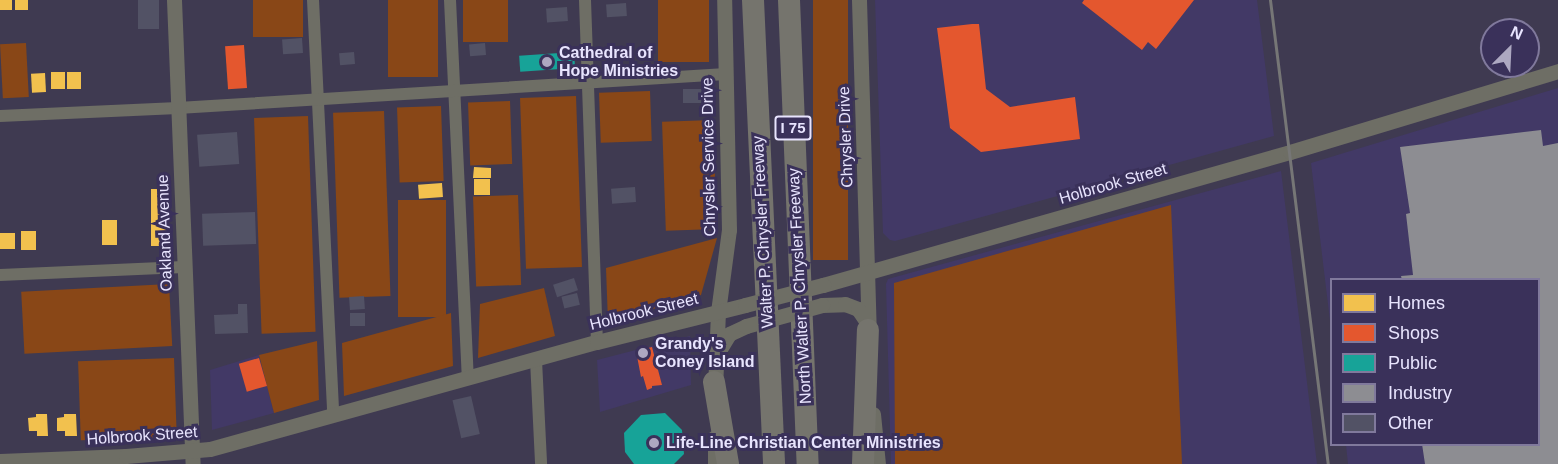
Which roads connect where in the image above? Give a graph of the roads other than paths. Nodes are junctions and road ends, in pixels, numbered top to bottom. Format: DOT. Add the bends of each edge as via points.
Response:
graph roads {
  1 [pos="174,0"];
  2 [pos="313,0"];
  3 [pos="450,0"];
  4 [pos="585,0"];
  5 [pos="724,0"];
  6 [pos="753,0"];
  7 [pos="789,0"];
  8 [pos="859,0"];
  9 [pos="1558,71"];
  10 [pos="726,74"];
  11 [pos="588,82"];
  12 [pos="455,91"];
  13 [pos="317,99"];
  14 [pos="178,108"];
  15 [pos="0,116"];
  16 [pos="184,267"];
  17 [pos="869,272"];
  18 [pos="0,275"];
  19 [pos="718,312"];
  20 [pos="868,327"];
  21 [pos="597,342"];
  22 [pos="715,358"];
  23 [pos="536,360"];
  24 [pos="468,378"];
  25 [pos="714,379"];
  26 [pos="333,414"];
  27 [pos="193,458"];
  28 [pos="0,461"];
  29 [pos="541,464"];
  30 [pos="716,464"];
  31 [pos="728,464"];
  32 [pos="774,464"];
  33 [pos="808,464"];
  34 [pos="863,464"];
  35 [pos="878,464"];
  1 -- 14 [label="street, Oakland Avenue"];
  2 -- 13 [label="street"];
  3 -- 12 [label="street"];
  4 -- 11 [label="street"];
  5 -- 10 [label="street, Chrysler Service Drive"];
  6 -- 32 [label="highway, Walter P. Chrysler Freeway / I 75"];
  7 -- 33 [label="highway, North Walter P. Chrysler Freeway / I 75"];
  8 -- 17 [label="street, Chrysler Drive"];
  9 -- 17 [label="street, Holbrook Street"];
  10 -- 11 [label="street"];
  10 -- 19 [label="street, Chrysler Service Drive" via="729,230"];
  11 -- 12 [label="street"];
  11 -- 21 [label="street"];
  12 -- 13 [label="street"];
  12 -- 24 [label="street"];
  13 -- 14 [label="street"];
  13 -- 26 [label="street"];
  14 -- 15 [label="street"];
  14 -- 16 [label="street, Oakland Avenue"];
  16 -- 18 [label="street"];
  16 -- 27 [label="street, Oakland Avenue"];
  17 -- 19 [label="street, Holbrook Street, bridge"];
  17 -- 20 [label="street, Chrysler Drive"];
  19 -- 21 [label="street, Holbrook Street"];
  19 -- 22 [label="street, Chrysler Service Drive"];
  20 -- 22 [label="street, bridge" via="858,309 845,304 822,305 729,333"];
  20 -- 34 [label="highway"];
  20 -- 35 [label="street, Chrysler Drive"];
  21 -- 23 [label="street, Holbrook Street"];
  22 -- 25 [label="street, Chrysler Service Drive"];
  23 -- 24 [label="street, Holbrook Street"];
  23 -- 29 [label="street"];
  24 -- 26 [label="street, Holbrook Street"];
  25 -- 30 [label="street"];
  25 -- 31 [label="highway"];
  26 -- 27 [label="street, Holbrook Street"];
  27 -- 28 [label="street, Holbrook Street"];
}
